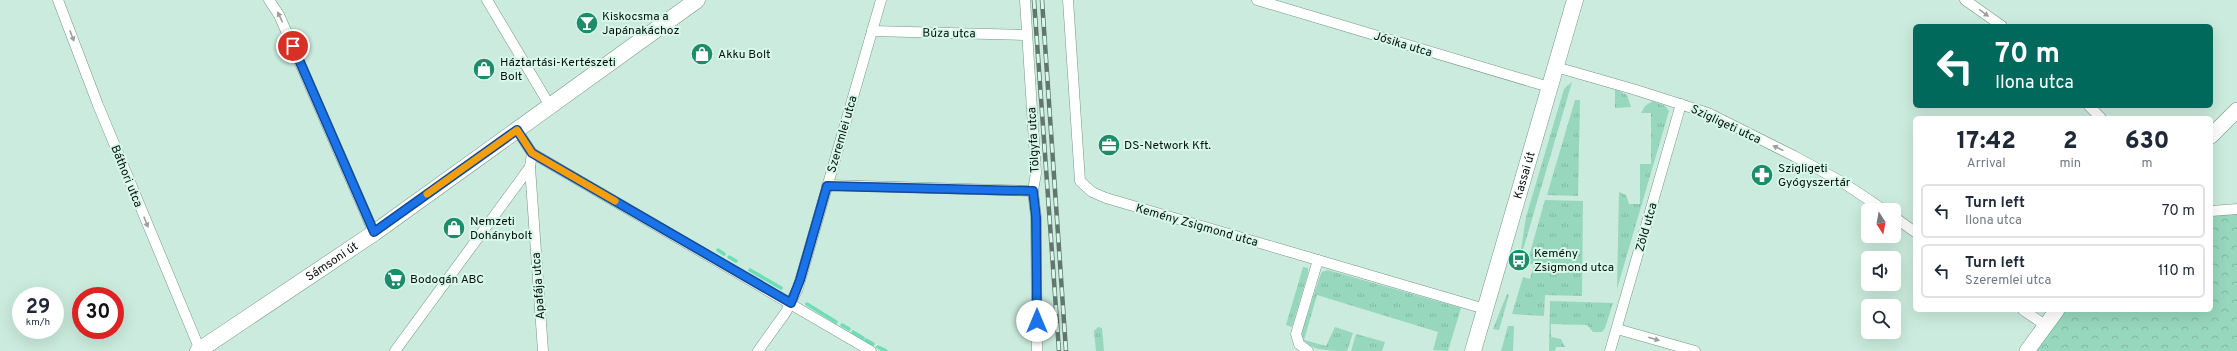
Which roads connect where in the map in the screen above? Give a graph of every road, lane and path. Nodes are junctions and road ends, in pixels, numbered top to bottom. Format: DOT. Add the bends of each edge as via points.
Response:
graph roads {
  1 [pos="58,0"];
  2 [pos="269,0"];
  3 [pos="487,0"];
  4 [pos="696,0"];
  5 [pos="881,0"];
  6 [pos="1024,0"];
  7 [pos="1068,0"];
  8 [pos="1257,0"];
  9 [pos="1575,0"];
  10 [pos="1965,0"];
  11 [pos="1999,24"];
  12 [pos="872,31"];
  13 [pos="1026,34"];
  14 [pos="1556,67"];
  15 [pos="1549,87"];
  16 [pos="1681,104"];
  17 [pos="550,106"];
  18 [pos="2091,108"];
  19 [pos="2237,110"];
  20 [pos="2099,116"];
  21 [pos="517,130"];
  22 [pos="2213,134"];
  23 [pos="532,153"];
  24 [pos="530,167"];
  25 [pos="827,186"];
  26 [pos="1033,191"];
  27 [pos="1874,203"];
  28 [pos="2237,209"];
  29 [pos="2213,211"];
  30 [pos="1901,222"];
  31 [pos="1913,231"];
  32 [pos="374,232"];
  33 [pos="1318,260"];
  34 [pos="791,303"];
  35 [pos="1485,309"];
  36 [pos="2026,312"];
  37 [pos="2056,312"];
  38 [pos="2045,326"];
  39 [pos="1617,329"];
  40 [pos="199,350"];
  41 [pos="395,351"];
  42 [pos="543,351"];
  43 [pos="758,351"];
  44 [pos="871,351"];
  45 [pos="1037,351"];
  46 [pos="1308,351"];
  47 [pos="1473,351"];
  48 [pos="1610,351"];
  49 [pos="1695,351"];
  50 [pos="2027,351"];
  1 -- 40 [label="street, Báthori utca, one-way" via="98,105"];
  32 -- 2 [label="street, one-way" via="280,15"];
  3 -- 17 [label="street"];
  4 -- 17 [label="main road, Sámsoni út"];
  5 -- 12 [label="street, Szeremlei utca"];
  6 -- 13 [label="street, Tölgyfa utca"];
  7 -- 33 [label="street, Kemény Zsigmond utca" via="1080,181 1101,196"];
  8 -- 15 [label="street, Jósika utca"];
  9 -- 14 [label="main road, Kassai út"];
  10 -- 11 [label="street, one-way"];
  12 -- 13 [label="street, Búza utca"];
  12 -- 25 [label="street, Szeremlei utca"];
  13 -- 26 [label="street, Tölgyfa utca" via="1036,173"];
  14 -- 15 [label="main road, Kassai út"];
  14 -- 16 [label="street, Szigligeti utca"];
  15 -- 35 [label="main road, Kassai út"];
  27 -- 16 [label="street, Szigligeti utca, one-way" via="1842,182 1794,156 1712,116"];
  16 -- 39 [label="street, Zöld utca"];
  17 -- 21 [label="main road, Sámsoni út"];
  18 -- 20 [label="street"];
  19 -- 22 [label="street"];
  21 -- 23 [label="street"];
  21 -- 32 [label="main road, Sámsoni út"];
  23 -- 24 [label="street, Apafája utca"];
  23 -- 34 [label="street"];
  24 -- 41 [label="street"];
  24 -- 42 [label="street, Apafája utca"];
  25 -- 26 [label="street"];
  25 -- 34 [label="street, Szeremlei utca"];
  26 -- 45 [label="street, Tölgyfa utca" via="1036,217"];
  28 -- 29 [label="street"];
  30 -- 31 [label="street"];
  32 -- 40 [label="main road, Sámsoni út"];
  33 -- 35 [label="street, Kemény Zsigmond utca"];
  33 -- 46 [label="street" via="1296,334 1299,344"];
  34 -- 43 [label="street, Szeremlei utca"];
  34 -- 44 [label="street"];
  35 -- 47 [label="main road, Kassai út"];
  36 -- 38 [label="street"];
  37 -- 38 [label="street"];
  38 -- 50 [label="street"];
  39 -- 48 [label="street, Zöld utca"];
  39 -- 49 [label="street, one-way"];
}
